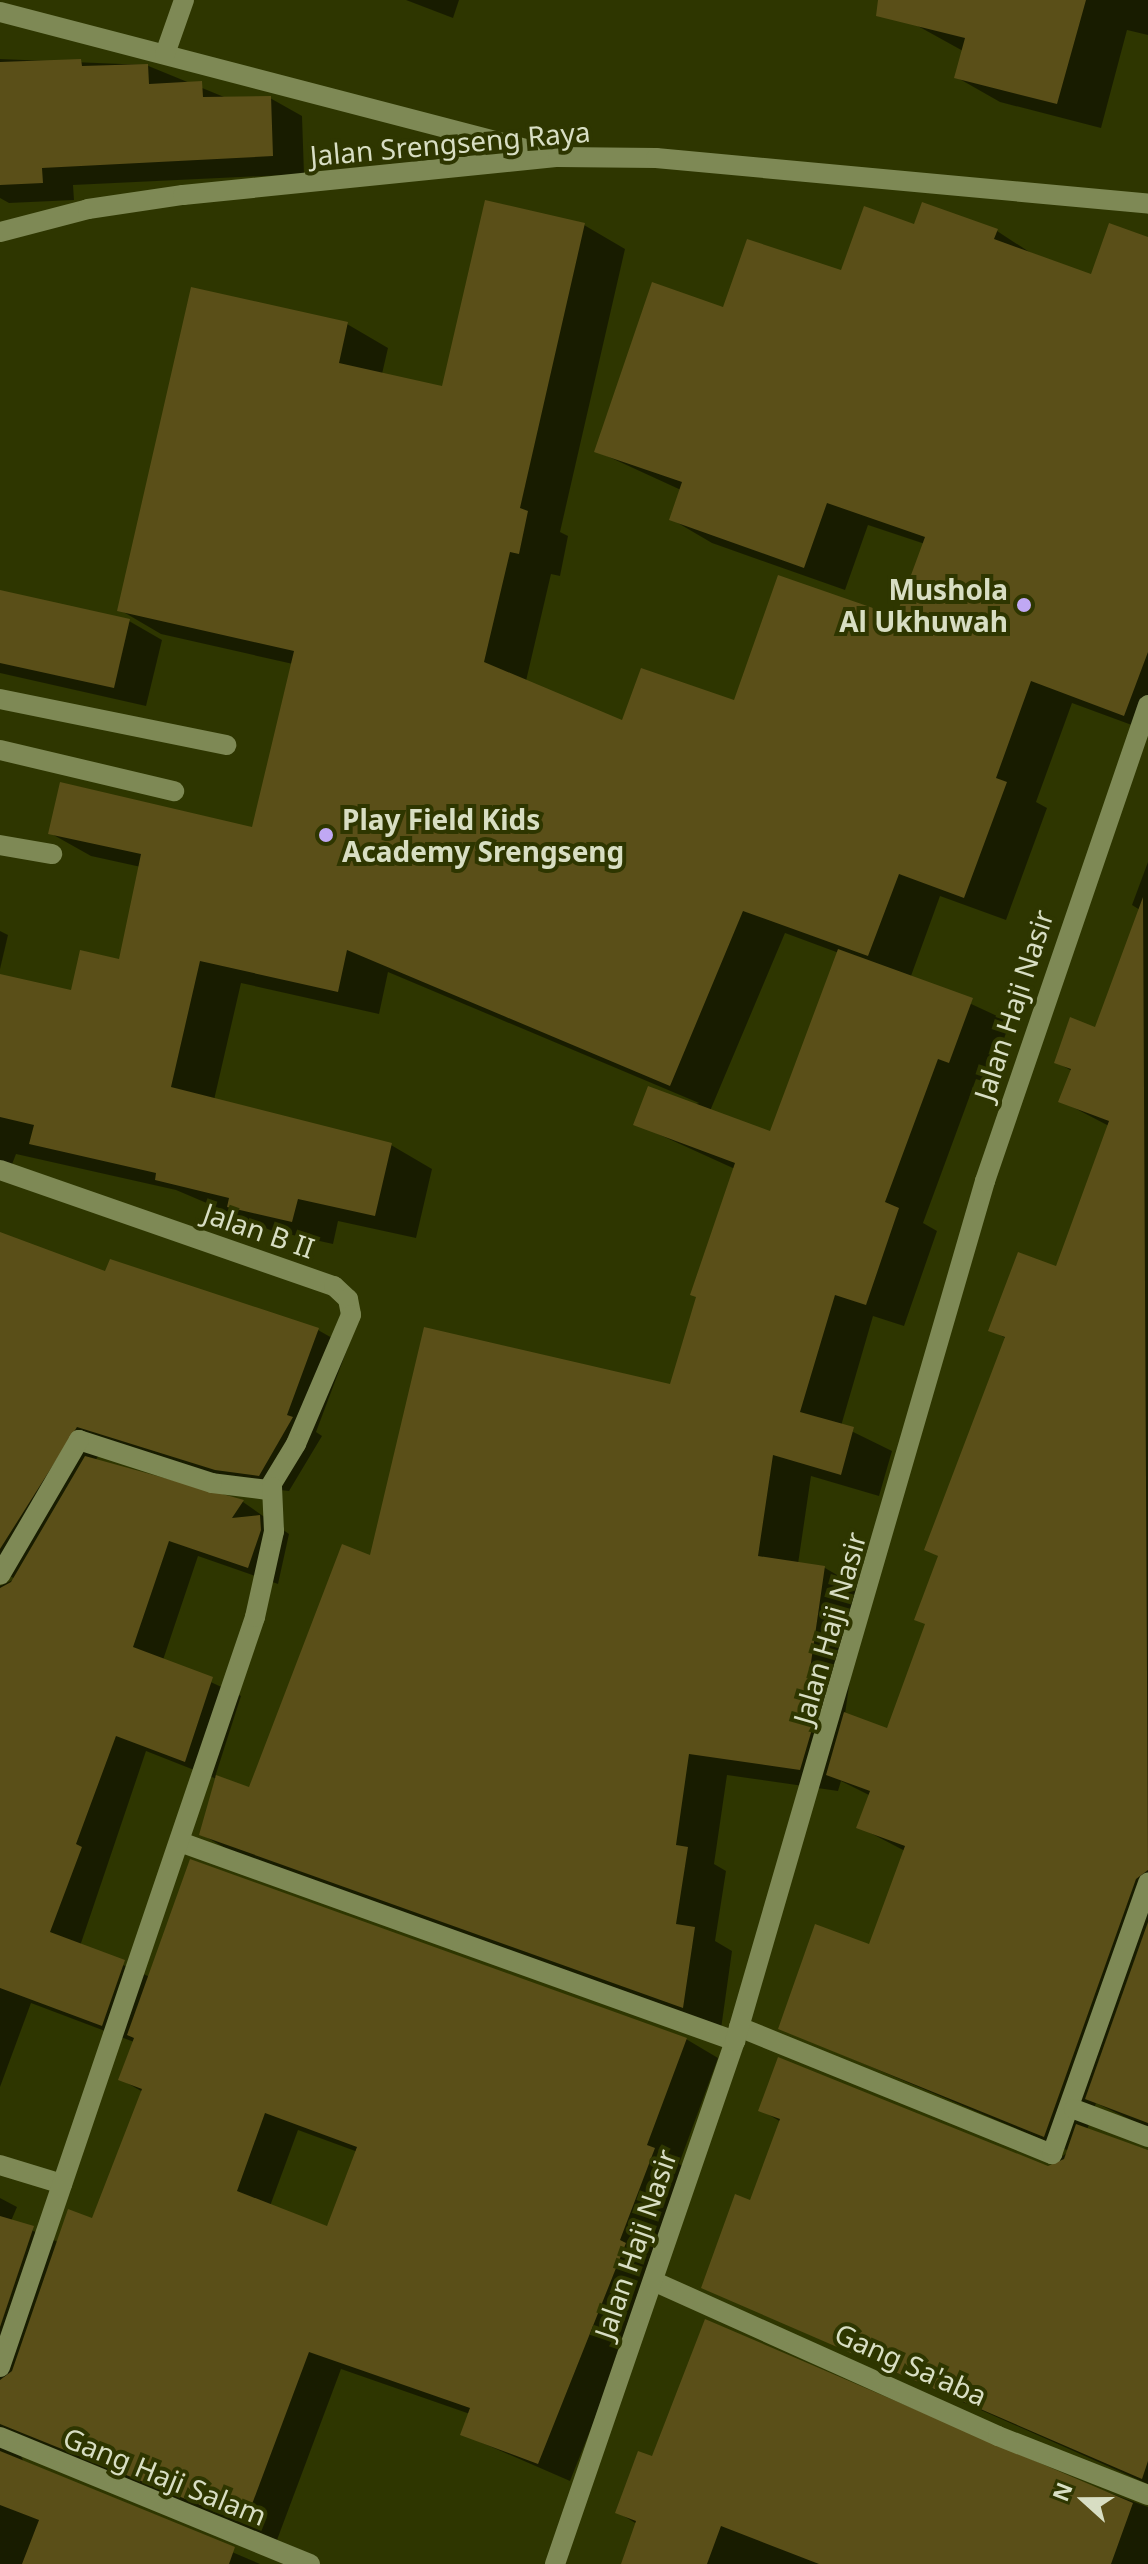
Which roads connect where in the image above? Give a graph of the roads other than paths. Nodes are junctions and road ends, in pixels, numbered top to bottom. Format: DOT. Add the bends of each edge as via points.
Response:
graph roads {
  1 [pos="184,0"];
  2 [pos="0,12"];
  3 [pos="165,54"];
  4 [pos="558,157"];
  5 [pos="1148,204"];
  6 [pos="0,232"];
  7 [pos="0,699"];
  8 [pos="1148,705"];
  9 [pos="226,745"];
  10 [pos="0,750"];
  11 [pos="174,791"];
  12 [pos="0,845"];
  13 [pos="52,854"];
  14 [pos="0,1170"];
  15 [pos="272,1487"];
  16 [pos="0,1575"];
  17 [pos="180,1842"];
  18 [pos="1148,1883"];
  19 [pos="737,2034"];
  20 [pos="1074,2109"];
  21 [pos="1148,2137"];
  22 [pos="0,2165"];
  23 [pos="62,2184"];
  24 [pos="653,2281"];
  25 [pos="0,2367"];
  26 [pos="0,2437"];
  27 [pos="1148,2495"];
  28 [pos="310,2564"];
  29 [pos="555,2564"];
  1 -- 3 [label="street"];
  2 -- 3 [label="street"];
  3 -- 4 [label="street"];
  4 -- 5 [label="street, Jalan Srengseng Raya" via="702,162"];
  4 -- 6 [label="street, Jalan Srengseng Raya" via="169,197"];
  7 -- 9 [label="street"];
  8 -- 19 [label="street, Jalan Haji Nasir" via="985,1181"];
  10 -- 11 [label="street"];
  12 -- 13 [label="street"];
  14 -- 15 [label="street, Jalan B II" via="334,1286 348,1299 351,1315"];
  15 -- 16 [label="street" via="235,1489 79,1440"];
  15 -- 17 [label="street" via="274,1531 255,1617"];
  17 -- 19 [label="street"];
  17 -- 23 [label="street"];
  18 -- 20 [label="street"];
  19 -- 20 [label="street" via="1040,2152 1059,2147"];
  19 -- 24 [label="street, Jalan Haji Nasir"];
  20 -- 21 [label="street"];
  22 -- 23 [label="street"];
  23 -- 25 [label="street"];
  24 -- 27 [label="street, Gang Sa'aba" via="998,2436"];
  24 -- 29 [label="street, Jalan Haji Nasir"];
  26 -- 28 [label="street, Gang Haji Salam"];
}
